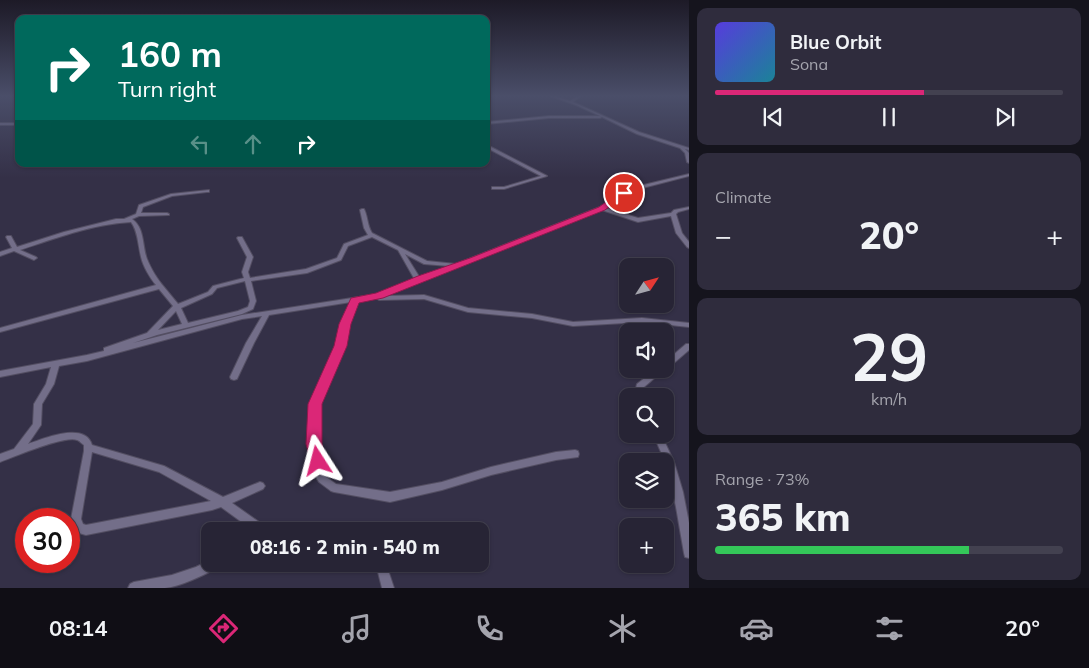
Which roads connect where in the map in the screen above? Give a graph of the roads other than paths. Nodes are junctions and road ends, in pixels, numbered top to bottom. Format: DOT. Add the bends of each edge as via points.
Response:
graph roads {
  1 [pos="617,123"];
  2 [pos="0,124"];
  3 [pos="15,124"];
  4 [pos="681,147"];
  5 [pos="490,148"];
  6 [pos="689,149"];
  7 [pos="689,162"];
  8 [pos="689,175"];
  9 [pos="494,188"];
  10 [pos="207,191"];
  11 [pos="602,208"];
  12 [pos="689,208"];
  13 [pos="362,210"];
  14 [pos="167,214"];
  15 [pos="673,214"];
  16 [pos="138,215"];
  17 [pos="121,220"];
  18 [pos="373,235"];
  19 [pos="9,237"];
  20 [pos="240,238"];
  21 [pos="689,246"];
  22 [pos="16,250"];
  23 [pos="400,250"];
  24 [pos="0,254"];
  25 [pos="34,258"];
  26 [pos="460,265"];
  27 [pos="247,280"];
  28 [pos="418,280"];
  29 [pos="161,286"];
  30 [pos="370,298"];
  31 [pos="355,300"];
  32 [pos="177,306"];
  33 [pos="268,313"];
  34 [pos="186,325"];
  35 [pos="689,325"];
  36 [pos="0,330"];
  37 [pos="149,335"];
  38 [pos="689,346"];
  39 [pos="87,358"];
  40 [pos="674,358"];
  41 [pos="56,363"];
  42 [pos="0,374"];
  43 [pos="234,377"];
  44 [pos="650,378"];
  45 [pos="640,388"];
  46 [pos="662,443"];
  47 [pos="88,447"];
  48 [pos="16,451"];
  49 [pos="575,454"];
  50 [pos="0,458"];
  51 [pos="260,486"];
  52 [pos="223,502"];
  53 [pos="250,522"];
  54 [pos="689,553"];
  55 [pos="201,570"];
  56 [pos="383,572"];
  57 [pos="134,588"];
  58 [pos="388,588"];
  1 -- 4 [label="street"];
  2 -- 3 [label="street"];
  4 -- 6 [label="street"];
  4 -- 7 [label="street"];
  5 -- 9 [label="street" via="545,176"];
  8 -- 11 [label="street" via="629,190"];
  10 -- 16 [label="street" via="163,197 141,206"];
  11 -- 15 [label="street" via="638,220"];
  11 -- 26 [label="street"];
  12 -- 15 [label="street"];
  13 -- 18 [label="street" via="367,230"];
  14 -- 16 [label="street"];
  15 -- 21 [label="street" via="679,233"];
  16 -- 17 [label="street"];
  17 -- 22 [label="street" via="66,233"];
  17 -- 29 [label="street" via="132,220 137,226 144,259"];
  18 -- 23 [label="street"];
  18 -- 27 [label="street" via="346,246 339,259 322,266"];
  19 -- 22 [label="street"];
  20 -- 27 [label="street" via="250,257 245,272"];
  22 -- 24 [label="street"];
  22 -- 25 [label="street"];
  23 -- 26 [label="street" via="426,263"];
  23 -- 28 [label="street"];
  26 -- 28 [label="street"];
  27 -- 32 [label="street" via="217,286 210,293"];
  27 -- 34 [label="street" via="253,301 251,308"];
  28 -- 30 [label="street"];
  29 -- 32 [label="street"];
  29 -- 36 [label="street"];
  30 -- 31 [label="street"];
  30 -- 35 [label="street" via="424,297 468,310 532,316 573,324 642,320"];
  31 -- 33 [label="street"];
  31 -- 49 [label="street" via="345,324 341,346 315,404 314,444 322,478 334,488 390,497"];
  32 -- 34 [label="street"];
  32 -- 37 [label="street"];
  33 -- 39 [label="street"];
  33 -- 43 [label="street"];
  34 -- 37 [label="street"];
  37 -- 39 [label="street"];
  38 -- 40 [label="street"];
  39 -- 41 [label="street"];
  41 -- 42 [label="street"];
  41 -- 48 [label="street" via="50,384 38,404 37,425"];
  44 -- 45 [label="street"];
  46 -- 54 [label="street" via="680,496"];
  47 -- 48 [label="street" via="88,443 77,436"];
  47 -- 52 [label="street" via="161,469"];
  47 -- 52 [label="street" via="76,519 79,528 86,530 120,524"];
  48 -- 50 [label="street"];
  51 -- 52 [label="street"];
  52 -- 53 [label="street"];
  55 -- 57 [label="street"];
  56 -- 58 [label="street"];
}
